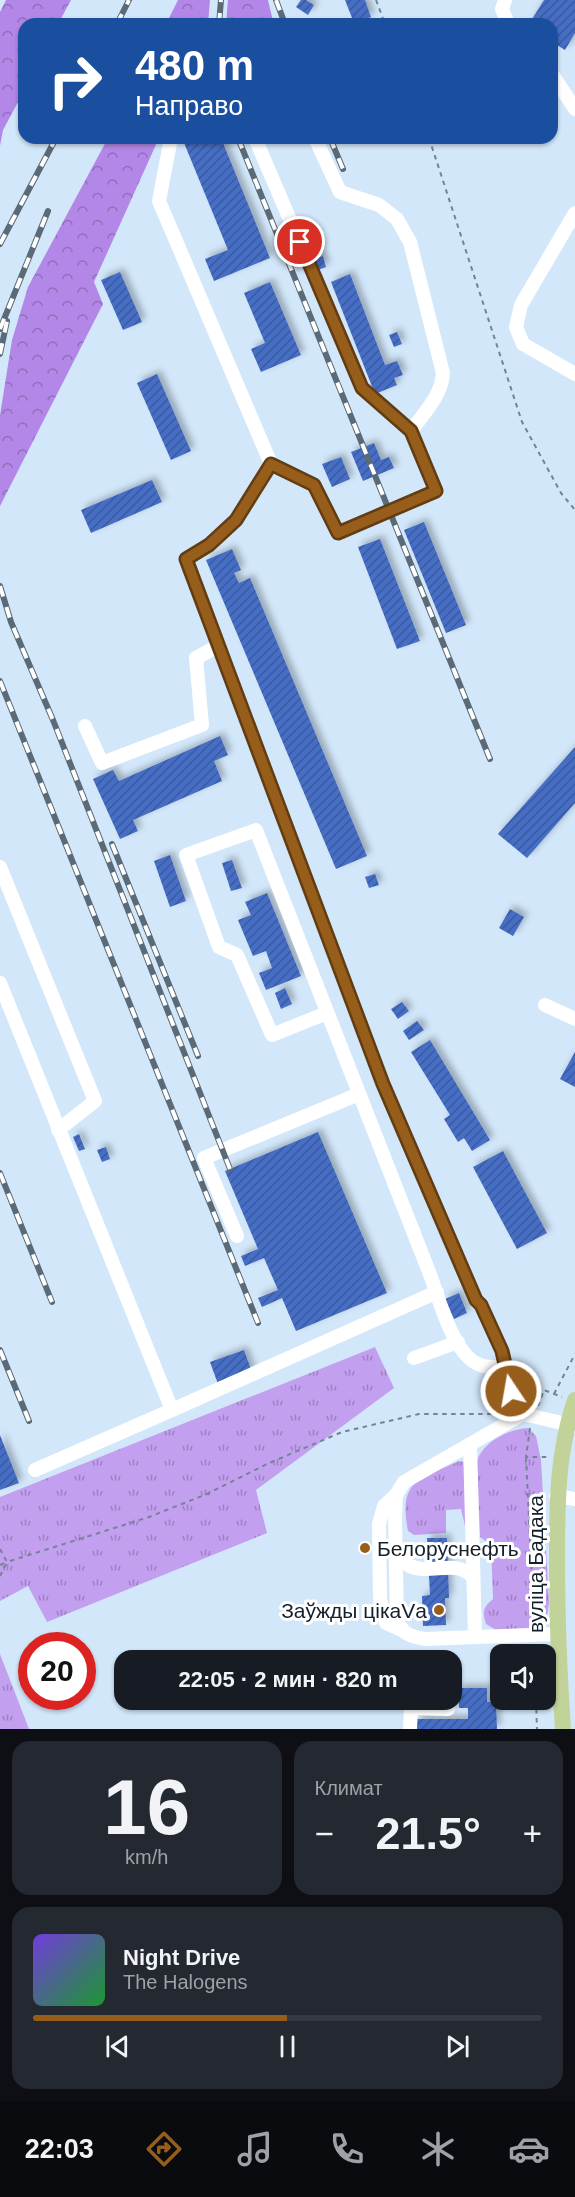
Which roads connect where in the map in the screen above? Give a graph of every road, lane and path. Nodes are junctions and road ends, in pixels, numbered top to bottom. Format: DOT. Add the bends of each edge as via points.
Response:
graph roads {
  1 [pos="376,0"];
  2 [pos="505,0"];
  3 [pos="383,18"];
  4 [pos="506,18"];
  5 [pos="558,83"];
  6 [pos="575,109"];
  7 [pos="170,144"];
  8 [pos="258,144"];
  9 [pos="318,144"];
  10 [pos="431,144"];
  11 [pos="575,213"];
  12 [pos="575,374"];
  13 [pos="411,431"];
  14 [pos="271,464"];
  15 [pos="575,510"];
  16 [pos="218,646"];
  17 [pos="85,726"];
  18 [pos="0,867"];
  19 [pos="0,984"];
  20 [pos="545,1005"];
  21 [pos="327,1013"];
  22 [pos="575,1019"];
  23 [pos="359,1094"];
  24 [pos="58,1130"];
  25 [pos="237,1236"];
  26 [pos="436,1292"];
  27 [pos="458,1342"];
  28 [pos="575,1354"];
  29 [pos="414,1358"];
  30 [pos="506,1368"];
  31 [pos="554,1394"];
  32 [pos="575,1401"];
  33 [pos="172,1410"];
  34 [pos="500,1414"];
  35 [pos="529,1415"];
  36 [pos="571,1425"];
  37 [pos="470,1444"];
  38 [pos="526,1457"];
  39 [pos="561,1457"];
  40 [pos="35,1470"];
  41 [pos="396,1495"];
  42 [pos="556,1496"];
  43 [pos="575,1499"];
  44 [pos="0,1549"];
  45 [pos="396,1550"];
  46 [pos="8,1562"];
  47 [pos="0,1565"];
  48 [pos="0,1576"];
  49 [pos="474,1577"];
  50 [pos="402,1630"];
  51 [pos="557,1634"];
  52 [pos="535,1635"];
  53 [pos="475,1637"];
  54 [pos="411,1710"];
  55 [pos="536,1710"];
  56 [pos="410,1729"];
  57 [pos="537,1729"];
  58 [pos="562,1729"];
  1 -- 3 [label="path"];
  2 -- 4 [label="street" via="502,9"];
  5 -- 6 [label="street"];
  7 -- 14 [label="street" via="159,201"];
  8 -- 13 [label="street" via="362,388"];
  9 -- 13 [label="street" via="340,192 379,205 397,219 410,242 443,374 437,394"];
  10 -- 15 [label="path" via="522,423 561,493"];
  11 -- 12 [label="street" via="521,305 516,327 523,344"];
  13 -- 14 [label="street" via="436,491 338,533 314,485"];
  14 -- 16 [label="street" via="236,520 209,545 186,559"];
  16 -- 17 [label="street" via="196,658 202,725 102,763"];
  16 -- 30 [label="street" via="383,1084 502,1351"];
  18 -- 24 [label="street" via="95,1101"];
  19 -- 24 [label="street"];
  20 -- 22 [label="street"];
  21 -- 21 [label="street" via="256,830 186,855 219,947 237,955 272,1035"];
  21 -- 23 [label="street"];
  23 -- 25 [label="street" via="204,1158"];
  23 -- 26 [label="street"];
  24 -- 33 [label="street"];
  26 -- 27 [label="street"];
  26 -- 33 [label="street"];
  27 -- 29 [label="street"];
  27 -- 30 [label="street" via="478,1364"];
  28 -- 31 [label="path"];
  30 -- 35 [label="street" via="511,1391"];
  31 -- 32 [label="path"];
  31 -- 35 [label="path" via="544,1390"];
  32 -- 36 [label="main road, вуліца Бадака"];
  33 -- 40 [label="street"];
  34 -- 46 [label="path" via="418,1414 342,1432 149,1517"];
  35 -- 36 [label="street"];
  35 -- 37 [label="street"];
  35 -- 38 [label="path"];
  36 -- 39 [label="main road, вуліца Бадака"];
  37 -- 41 [label="street" via="404,1482"];
  37 -- 49 [label="street"];
  38 -- 39 [label="path"];
  38 -- 52 [label="path"];
  39 -- 42 [label="main road, вуліца Бадака"];
  41 -- 45 [label="street"];
  41 -- 50 [label="street" via="384,1506 379,1524 380,1599 386,1623"];
  42 -- 43 [label="street"];
  42 -- 51 [label="main road, вуліца Бадака"];
  44 -- 46 [label="path"];
  45 -- 49 [label="street" via="408,1564 419,1568 460,1568"];
  45 -- 50 [label="street" via="397,1621"];
  46 -- 47 [label="path"];
  46 -- 48 [label="path"];
  49 -- 53 [label="street"];
  50 -- 53 [label="street" via="409,1636 425,1639"];
  51 -- 52 [label="street"];
  51 -- 58 [label="main road, вуліца Бадака"];
  52 -- 53 [label="street"];
  54 -- 56 [label="street"];
  55 -- 57 [label="path"];
}
